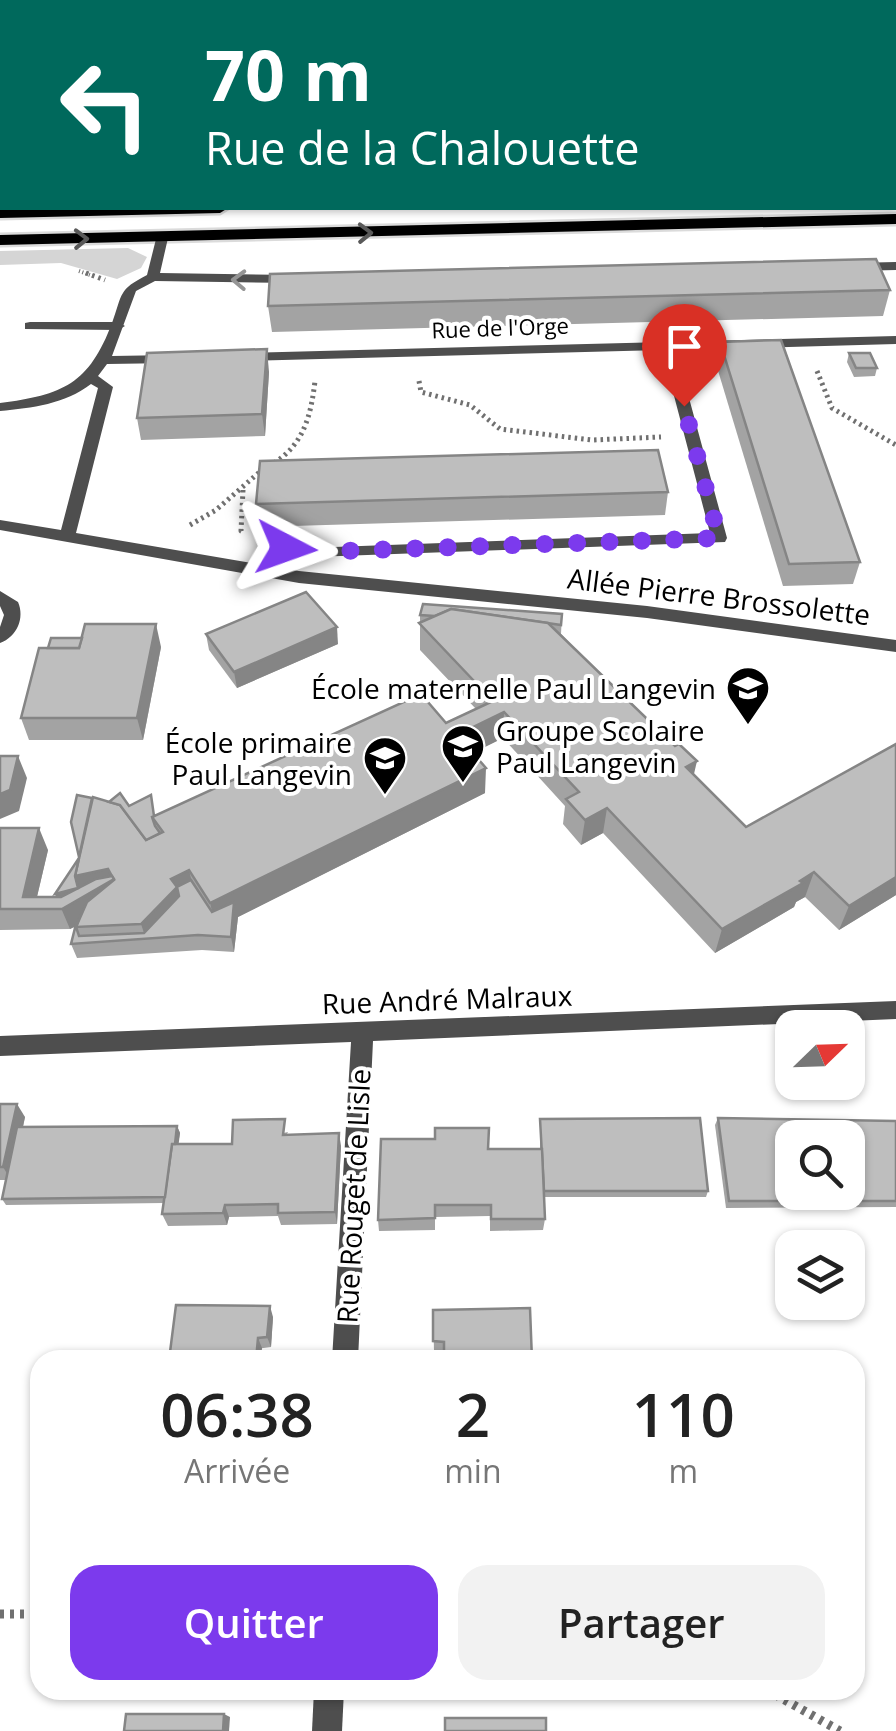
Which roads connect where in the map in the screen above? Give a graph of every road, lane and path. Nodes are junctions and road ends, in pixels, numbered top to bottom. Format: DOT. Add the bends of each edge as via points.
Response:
graph roads {
  1 [pos="780,210"];
  2 [pos="896,219"];
  3 [pos="546,228"];
  4 [pos="162,238"];
  5 [pos="0,240"];
  6 [pos="896,266"];
  7 [pos="837,268"];
  8 [pos="154,276"];
  9 [pos="304,279"];
  10 [pos="30,326"];
  11 [pos="118,326"];
  12 [pos="896,340"];
  13 [pos="804,342"];
  14 [pos="668,346"];
  15 [pos="414,352"];
  16 [pos="317,355"];
  17 [pos="220,357"];
  18 [pos="182,358"];
  19 [pos="105,360"];
  20 [pos="92,378"];
  21 [pos="0,407"];
  22 [pos="692,435"];
  23 [pos="896,445"];
  24 [pos="242,490"];
  25 [pos="0,525"];
  26 [pos="66,538"];
  27 [pos="143,552"];
  28 [pos="313,552"];
  29 [pos="0,597"];
  30 [pos="0,636"];
  31 [pos="896,646"];
  32 [pos="896,1010"];
  33 [pos="362,1032"];
  34 [pos="0,1046"];
  35 [pos="346,1350"];
  36 [pos="0,1614"];
  37 [pos="30,1614"];
  38 [pos="328,1700"];
  39 [pos="785,1700"];
  40 [pos="327,1731"];
  41 [pos="840,1731"];
  1 -- 3 [label="main road" via="684,212"];
  2 -- 3 [label="main road"];
  4 -- 3 [label="main road, one-way"];
  5 -- 4 [label="main road, one-way"];
  4 -- 8 [label="street"];
  6 -- 7 [label="street"];
  9 -- 8 [label="street, one-way"];
  8 -- 11 [label="street" via="130,288"];
  10 -- 11 [label="street"];
  11 -- 19 [label="street"];
  12 -- 13 [label="street, Rue de l'Orge"];
  13 -- 14 [label="street, Rue de l'Orge"];
  13 -- 23 [label="path" via="832,408"];
  14 -- 15 [label="street, Rue de l'Orge"];
  14 -- 22 [label="street"];
  15 -- 16 [label="street, Rue de l'Orge"];
  15 -- 22 [label="path" via="420,392 470,405 500,429 592,440"];
  16 -- 17 [label="street, Rue de l'Orge"];
  16 -- 24 [label="path" via="313,407 301,440"];
  18 -- 19 [label="street"];
  19 -- 20 [label="street"];
  20 -- 21 [label="street" via="64,396"];
  20 -- 26 [label="street" via="106,387"];
  22 -- 28 [label="street" via="719,538"];
  24 -- 27 [label="path"];
  24 -- 28 [label="path" via="241,530 260,544"];
  25 -- 26 [label="street, Allée Pierre Brossolette"];
  26 -- 27 [label="street, Allée Pierre Brossolette"];
  27 -- 31 [label="street, Allée Pierre Brossolette" via="299,577 647,612"];
  29 -- 30 [label="street" via="14,616"];
  32 -- 33 [label="street, Rue André Malraux"];
  33 -- 34 [label="street, Rue André Malraux"];
  33 -- 35 [label="street, Rue Rouget de Lisle"];
  36 -- 37 [label="path"];
  38 -- 40 [label="street"];
  39 -- 41 [label="path"];
}
